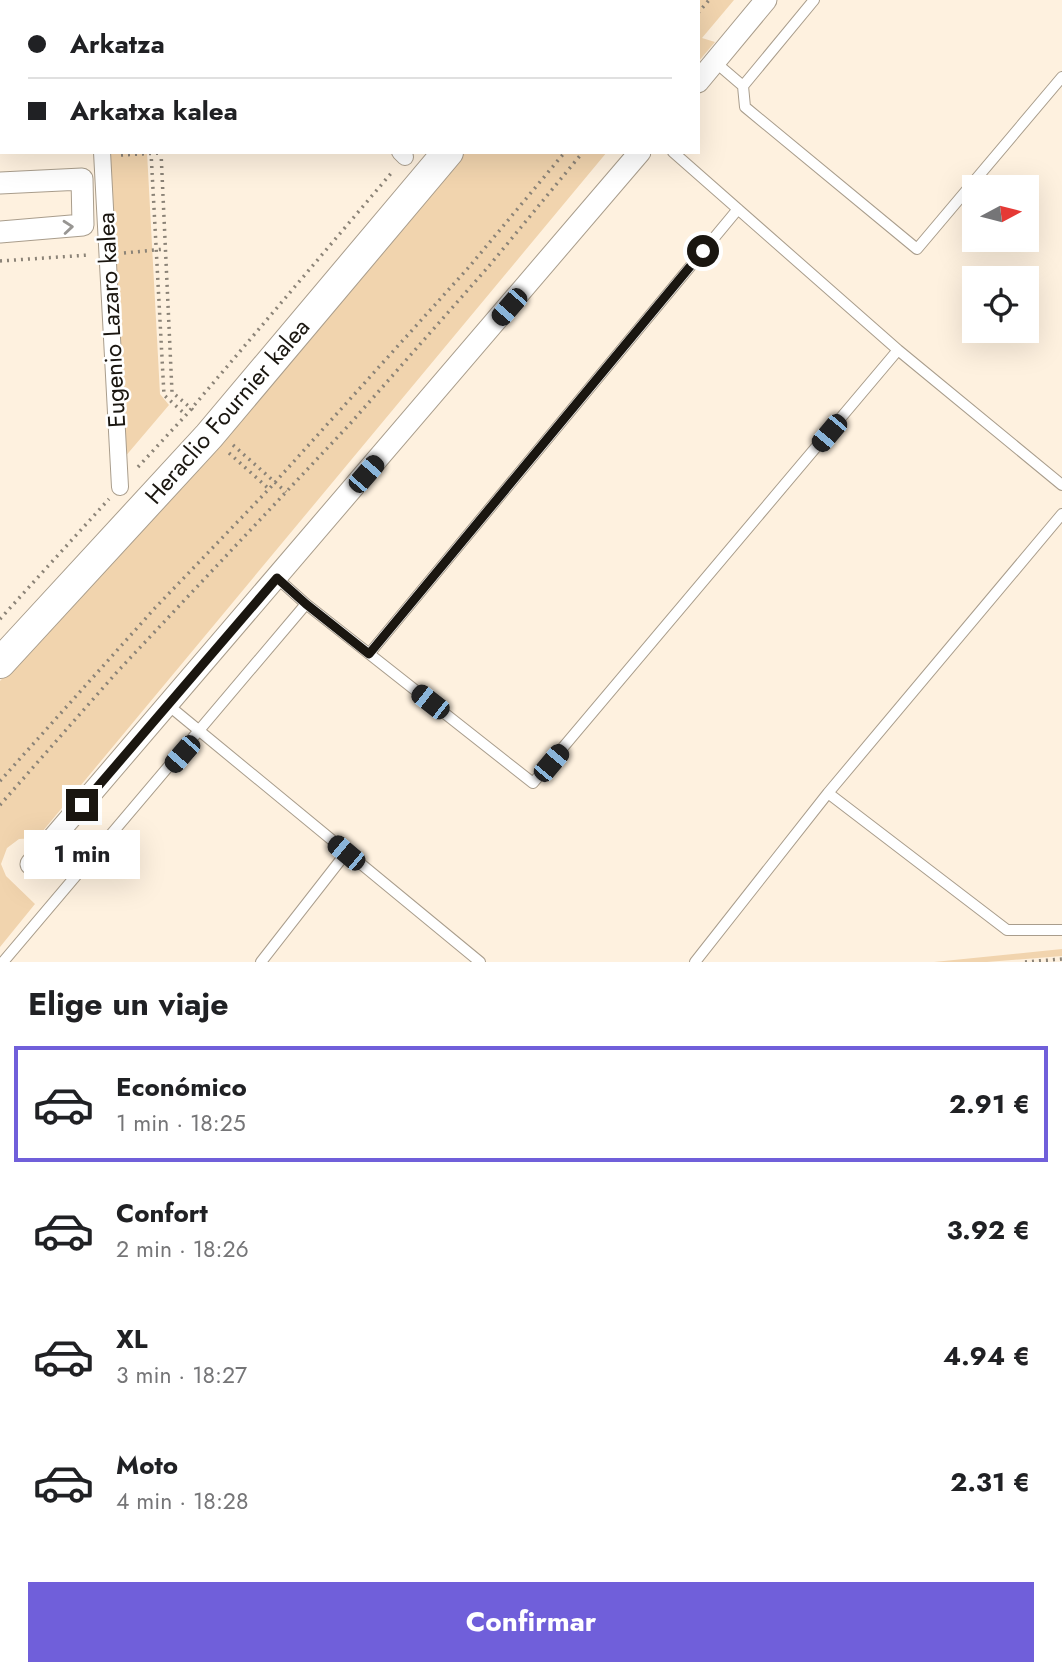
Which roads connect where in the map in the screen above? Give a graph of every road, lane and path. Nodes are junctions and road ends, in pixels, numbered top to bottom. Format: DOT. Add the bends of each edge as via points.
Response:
graph roads {
  1 [pos="766,0"];
  2 [pos="814,0"];
  3 [pos="715,62"];
  4 [pos="1062,77"];
  5 [pos="700,80"];
  6 [pos="743,86"];
  7 [pos="102,154"];
  8 [pos="151,154"];
  9 [pos="161,154"];
  10 [pos="446,154"];
  11 [pos="563,154"];
  12 [pos="581,154"];
  13 [pos="638,154"];
  14 [pos="675,154"];
  15 [pos="402,155"];
  16 [pos="0,183"];
  17 [pos="738,209"];
  18 [pos="0,232"];
  19 [pos="165,249"];
  20 [pos="157,251"];
  21 [pos="107,254"];
  22 [pos="0,261"];
  23 [pos="898,350"];
  24 [pos="191,409"];
  25 [pos="186,415"];
  26 [pos="212,432"];
  27 [pos="275,482"];
  28 [pos="1062,485"];
  29 [pos="120,487"];
  30 [pos="269,489"];
  31 [pos="286,492"];
  32 [pos="1062,514"];
  33 [pos="277,578"];
  34 [pos="306,604"];
  35 [pos="0,619"];
  36 [pos="369,654"];
  37 [pos="0,663"];
  38 [pos="168,705"];
  39 [pos="200,733"];
  40 [pos="0,781"];
  41 [pos="828,793"];
  42 [pos="0,805"];
  43 [pos="346,853"];
  44 [pos="31,864"];
  45 [pos="1062,930"];
  46 [pos="1062,959"];
  47 [pos="3,962"];
  48 [pos="261,962"];
  49 [pos="480,962"];
  50 [pos="695,962"];
  51 [pos="1025,962"];
  1 -- 3 [label="street"];
  2 -- 6 [label="lane"];
  3 -- 5 [label="street"];
  3 -- 6 [label="lane"];
  4 -- 6 [label="lane" via="917,249 745,107"];
  7 -- 21 [label="street, Eugenio Lazaro kalea"];
  8 -- 20 [label="path"];
  9 -- 19 [label="path"];
  10 -- 26 [label="main road, Heraclio Fournier kalea"];
  11 -- 27 [label="path" via="469,267"];
  12 -- 31 [label="path" via="489,266"];
  13 -- 33 [label="street"];
  14 -- 17 [label="lane"];
  15 -- 24 [label="path"];
  18 -- 16 [label="street, one-way" via="83,225 82,179"];
  17 -- 23 [label="lane"];
  17 -- 36 [label="lane"];
  19 -- 20 [label="path"];
  19 -- 24 [label="path" via="172,392"];
  20 -- 21 [label="path"];
  20 -- 25 [label="path" via="164,395"];
  21 -- 22 [label="path"];
  21 -- 29 [label="street, Eugenio Lazaro kalea"];
  23 -- 28 [label="lane"];
  23 -- 36 [label="lane" via="533,783"];
  24 -- 25 [label="path"];
  24 -- 26 [label="path"];
  25 -- 26 [label="path"];
  25 -- 29 [label="path"];
  26 -- 27 [label="path"];
  26 -- 30 [label="path"];
  26 -- 37 [label="main road, Heraclio Fournier kalea"];
  27 -- 30 [label="path"];
  27 -- 31 [label="path"];
  29 -- 35 [label="path"];
  30 -- 40 [label="path"];
  31 -- 42 [label="path"];
  32 -- 41 [label="lane"];
  33 -- 34 [label="lane"];
  33 -- 38 [label="street"];
  34 -- 36 [label="lane"];
  34 -- 39 [label="lane"];
  38 -- 39 [label="lane"];
  38 -- 44 [label="street"];
  39 -- 43 [label="lane"];
  39 -- 47 [label="lane"];
  41 -- 45 [label="lane" via="1007,930"];
  41 -- 50 [label="lane"];
  43 -- 48 [label="lane"];
  43 -- 49 [label="lane"];
  46 -- 51 [label="path"];
}
